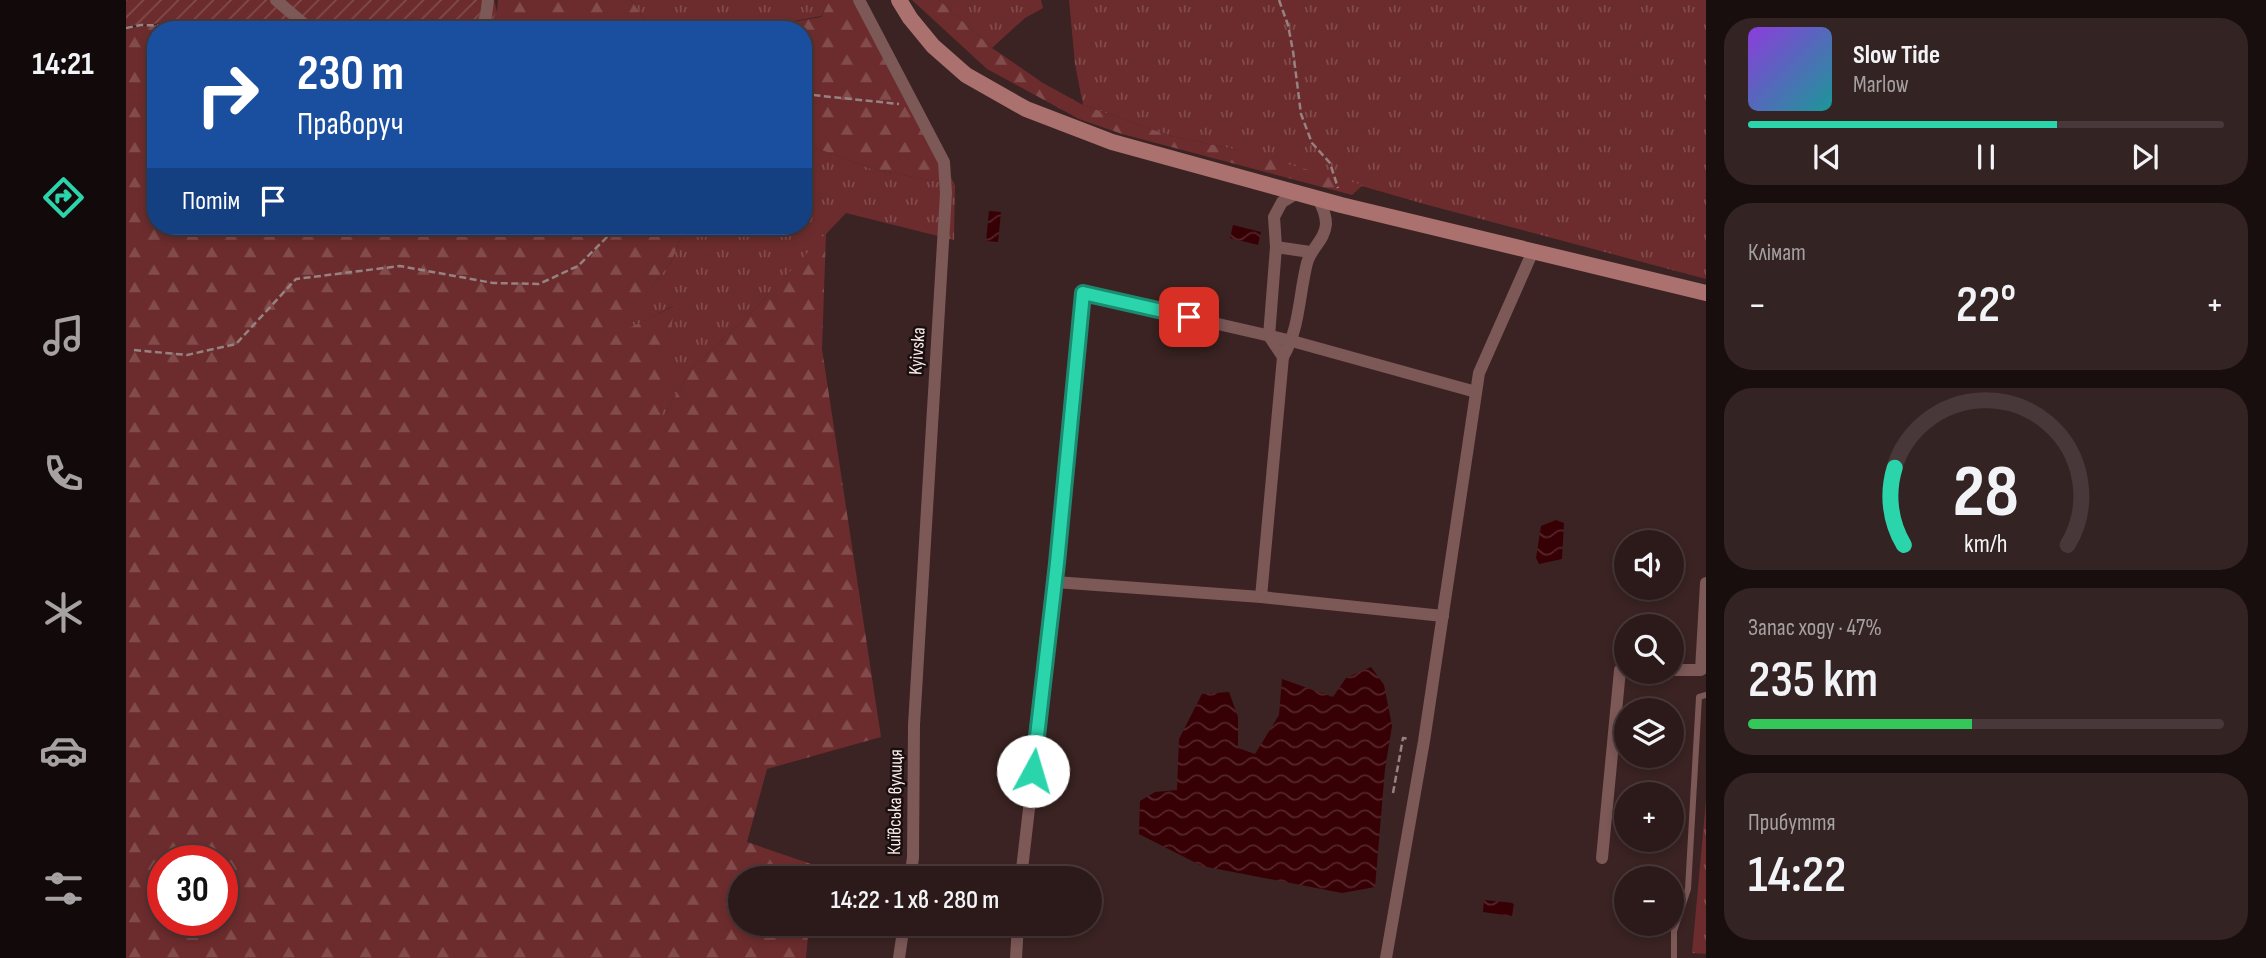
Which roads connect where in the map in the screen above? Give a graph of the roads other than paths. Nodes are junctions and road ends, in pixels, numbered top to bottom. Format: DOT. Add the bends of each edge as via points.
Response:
graph roads {
  1 [pos="276,0"];
  2 [pos="488,0"];
  3 [pos="859,0"];
  4 [pos="899,0"];
  5 [pos="300,21"];
  6 [pos="484,21"];
  7 [pos="1297,193"];
  8 [pos="1318,199"];
  9 [pos="1276,247"];
  10 [pos="1533,251"];
  11 [pos="1310,252"];
  12 [pos="1706,293"];
  13 [pos="1269,336"];
  14 [pos="1292,341"];
  15 [pos="1283,357"];
  16 [pos="1476,392"];
  17 [pos="1055,582"];
  18 [pos="1706,583"];
  19 [pos="1261,597"];
  20 [pos="1443,616"];
  21 [pos="1684,670"];
  22 [pos="1619,684"];
  23 [pos="1706,695"];
  24 [pos="1602,858"];
  25 [pos="912,866"];
  26 [pos="1022,866"];
  27 [pos="902,936"];
  28 [pos="1017,936"];
  29 [pos="899,958"];
  30 [pos="1016,958"];
  31 [pos="1386,958"];
  32 [pos="1674,958"];
  1 -- 5 [label="street"];
  2 -- 6 [label="street"];
  3 -- 25 [label="street, Kyivska" via="944,162 946,192 914,725"];
  4 -- 7 [label="main road" via="933,46 966,75 1026,109 1112,142"];
  7 -- 8 [label="main road"];
  7 -- 9 [label="street" via="1282,202 1274,217"];
  8 -- 10 [label="main road"];
  8 -- 11 [label="street" via="1326,223 1320,242"];
  9 -- 11 [label="street"];
  9 -- 13 [label="street"];
  10 -- 12 [label="main road"];
  10 -- 16 [label="street" via="1479,373"];
  11 -- 14 [label="street"];
  13 -- 14 [label="street"];
  13 -- 15 [label="street"];
  13 -- 17 [label="street" via="1083,293"];
  14 -- 15 [label="street"];
  14 -- 16 [label="street"];
  15 -- 19 [label="street"];
  16 -- 20 [label="street"];
  17 -- 19 [label="street"];
  17 -- 26 [label="street"];
  18 -- 21 [label="street" via="1700,670"];
  19 -- 20 [label="street"];
  20 -- 31 [label="street"];
  22 -- 24 [label="street"];
  23 -- 32 [label="lane" via="1699,697 1688,889 1674,930"];
  27 -- 29 [label="street"];
  28 -- 30 [label="street"];
}
